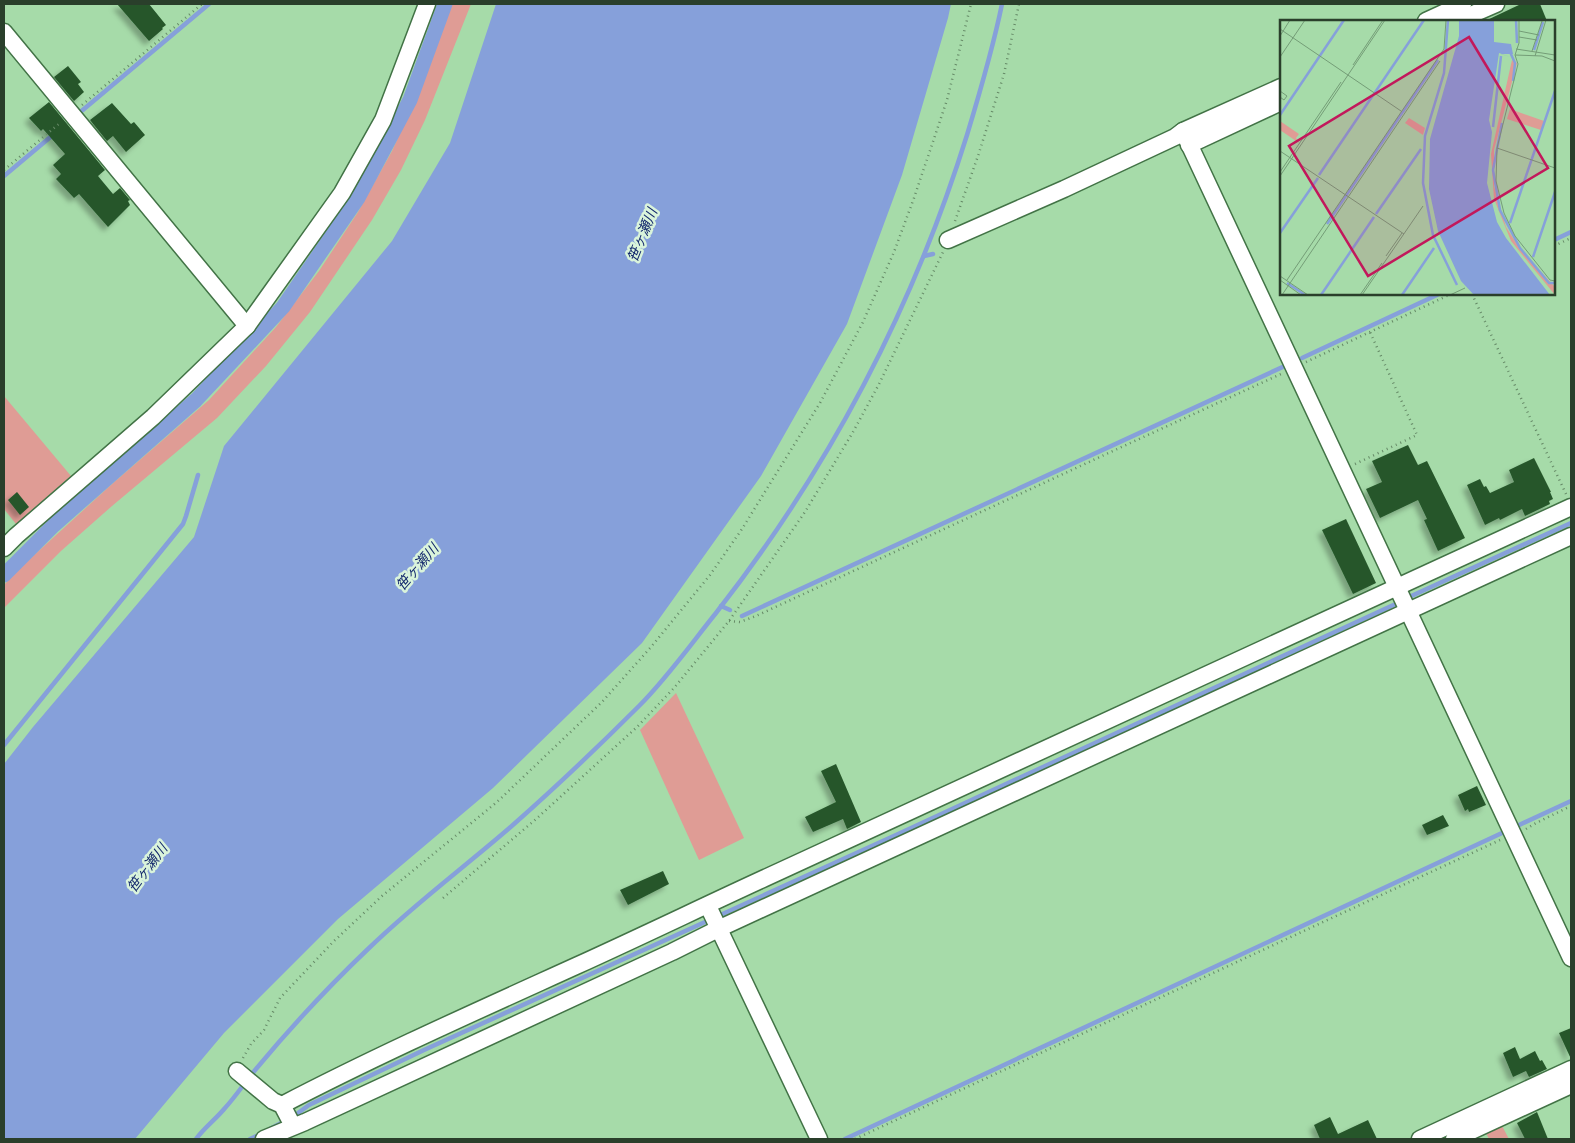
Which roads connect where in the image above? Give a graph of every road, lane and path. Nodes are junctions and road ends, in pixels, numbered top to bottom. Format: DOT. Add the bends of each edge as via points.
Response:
graph roads {
  1 [pos="202,4"];
  2 [pos="428,4"];
  3 [pos="971,4"];
  4 [pos="1019,4"];
  5 [pos="1463,4"];
  6 [pos="1496,4"];
  7 [pos="1428,20"];
  8 [pos="1460,20"];
  9 [pos="4,32"];
  10 [pos="1280,87"];
  11 [pos="1280,102"];
  12 [pos="74,116"];
  13 [pos="1186,139"];
  14 [pos="4,170"];
  15 [pos="1571,238"];
  16 [pos="948,240"];
  17 [pos="1555,246"];
  18 [pos="1449,295"];
  19 [pos="1472,295"];
  20 [pos="247,326"];
  21 [pos="1370,332"];
  22 [pos="1294,368"];
  23 [pos="1342,470"];
  24 [pos="1569,502"];
  25 [pos="1571,536"];
  26 [pos="4,548"];
  27 [pos="1404,599"];
  28 [pos="729,621"];
  29 [pos="1571,806"];
  30 [pos="1514,835"];
  31 [pos="443,898"];
  32 [pos="713,917"];
  33 [pos="1571,958"];
  34 [pos="1571,1068"];
  35 [pos="244,1076"];
  36 [pos="1571,1085"];
  37 [pos="288,1117"];
  38 [pos="264,1139"];
  39 [pos="819,1139"];
  40 [pos="855,1139"];
  41 [pos="1420,1139"];
  42 [pos="1454,1139"];
  1 -- 12 [label="path"];
  2 -- 20 [label="street" via="383,120 342,193"];
  3 -- 35 [label="path" via="947,100 894,252 863,322 820,403 742,530 710,575 602,702 497,802 382,896 280,998 264,1030 240,1062"];
  4 -- 16 [label="path" via="1004,74"];
  5 -- 7 [label="street"];
  6 -- 8 [label="street"];
  9 -- 12 [label="street"];
  10 -- 13 [label="street"];
  11 -- 13 [label="street"];
  12 -- 14 [label="path"];
  12 -- 20 [label="street"];
  13 -- 16 [label="street" via="1175,137"];
  13 -- 22 [label="street"];
  15 -- 17 [label="path"];
  16 -- 28 [label="path" via="853,432 805,512"];
  18 -- 21 [label="path"];
  19 -- 24 [label="path"];
  20 -- 26 [label="street" via="153,417"];
  21 -- 22 [label="path"];
  21 -- 23 [label="path" via="1418,435"];
  22 -- 23 [label="street"];
  22 -- 28 [label="path" via="756,616 740,622"];
  23 -- 27 [label="street"];
  24 -- 27 [label="street"];
  25 -- 27 [label="street"];
  27 -- 30 [label="street"];
  27 -- 32 [label="street"];
  27 -- 32 [label="street" via="758,881"];
  28 -- 31 [label="path" via="637,727"];
  29 -- 30 [label="path"];
  30 -- 33 [label="street"];
  30 -- 40 [label="path"];
  32 -- 37 [label="street" via="346,1072"];
  32 -- 37 [label="street" via="672,952 305,1122"];
  32 -- 39 [label="street"];
  34 -- 41 [label="street"];
  35 -- 37 [label="street"];
  36 -- 42 [label="street"];
  37 -- 38 [label="street"];
}
